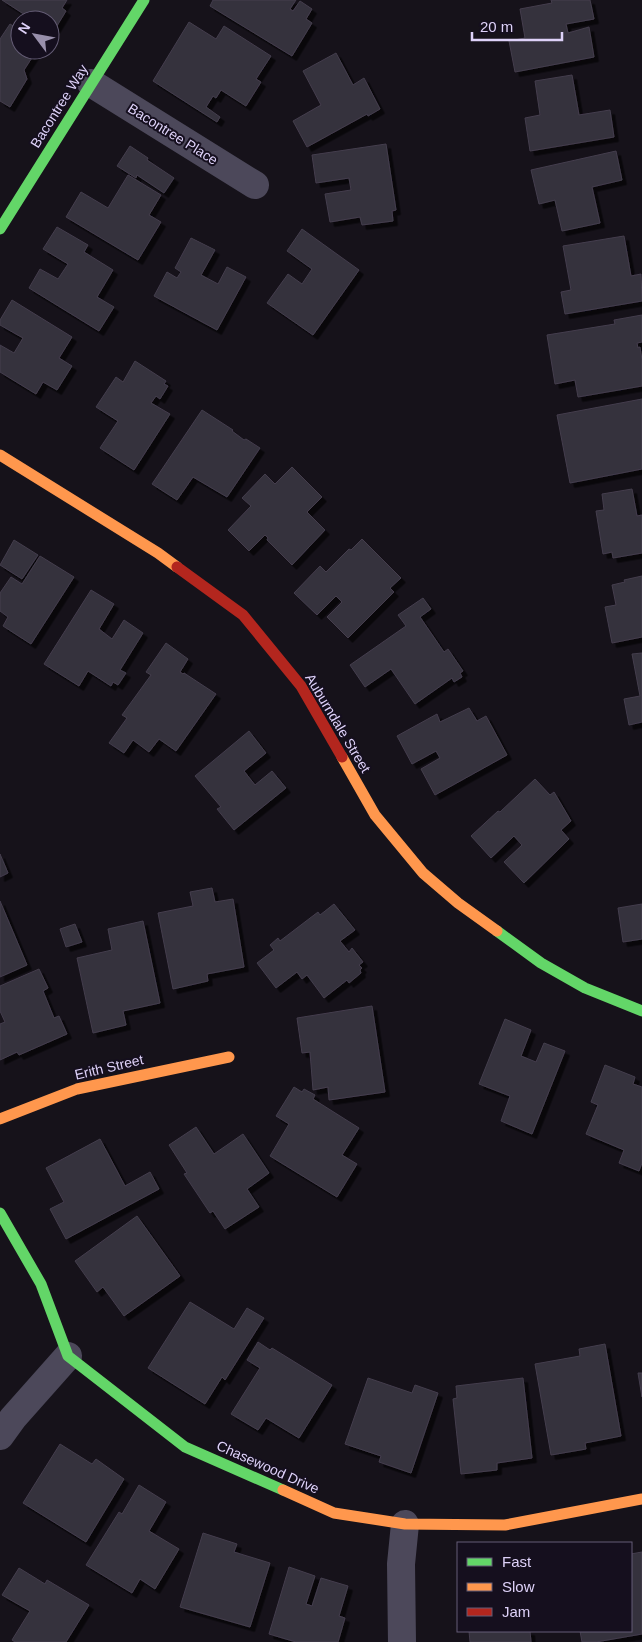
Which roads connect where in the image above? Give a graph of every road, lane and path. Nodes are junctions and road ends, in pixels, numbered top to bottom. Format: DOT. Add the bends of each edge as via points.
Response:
graph roads {
  1 [pos="144,0"];
  2 [pos="91,83"];
  3 [pos="255,185"];
  4 [pos="0,229"];
  5 [pos="0,455"];
  6 [pos="642,1011"];
  7 [pos="229,1056"];
  8 [pos="0,1119"];
  9 [pos="0,1213"];
  10 [pos="68,1356"];
  11 [pos="0,1436"];
  12 [pos="642,1499"];
  13 [pos="405,1524"];
  14 [pos="402,1642"];
  1 -- 2 [label="street, Bacontree Way"];
  2 -- 3 [label="street, Bacontree Place"];
  2 -- 4 [label="street, Bacontree Way"];
  5 -- 6 [label="street, Auburndale Street" via="158,553 243,615 301,686 375,815 423,873 541,963 585,988"];
  7 -- 8 [label="street, Erith Street" via="77,1090"];
  9 -- 10 [label="street" via="41,1284"];
  10 -- 11 [label="street"];
  10 -- 13 [label="street, Chasewood Drive" via="185,1447 334,1513"];
  12 -- 13 [label="street, Chasewood Drive" via="505,1525"];
  13 -- 14 [label="street" via="401,1564"];
}
